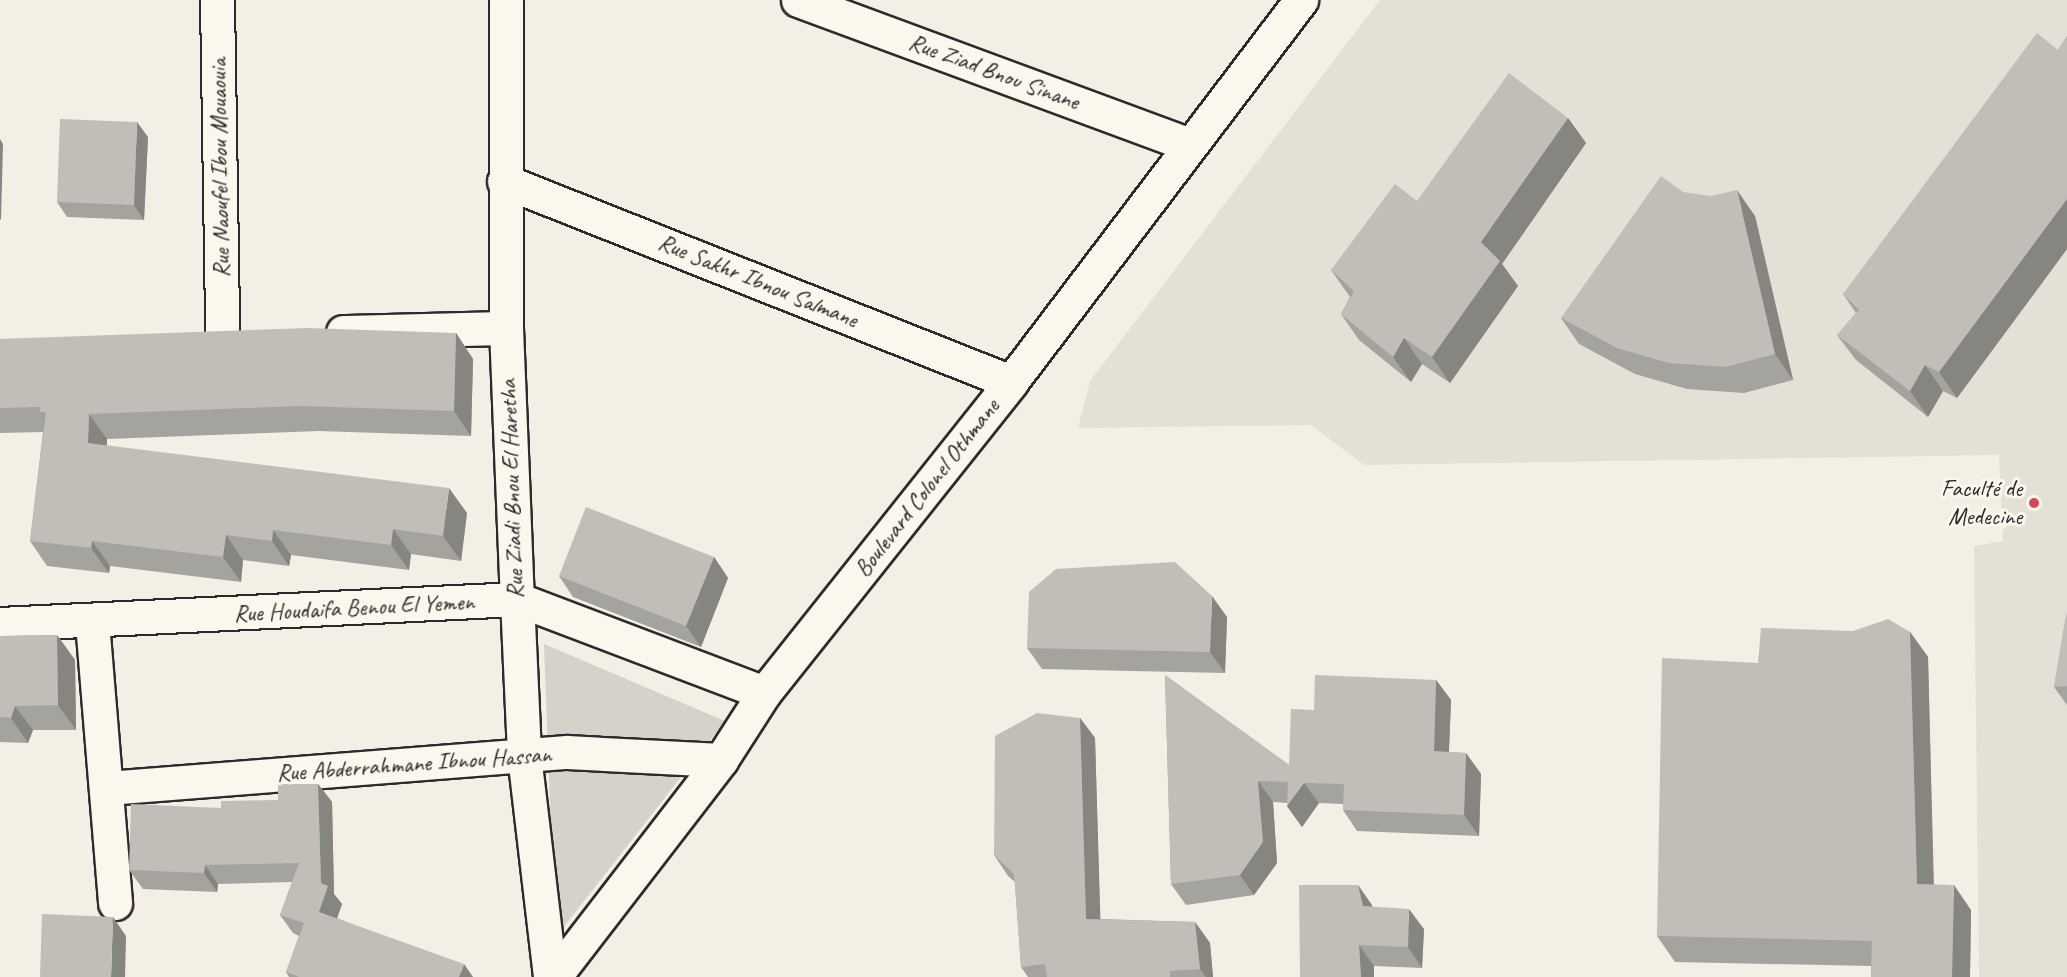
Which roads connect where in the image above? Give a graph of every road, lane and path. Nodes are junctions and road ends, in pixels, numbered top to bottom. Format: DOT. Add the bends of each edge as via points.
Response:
graph roads {
  1 [pos="218,0"];
  2 [pos="506,0"];
  3 [pos="798,0"];
  4 [pos="1301,0"];
  5 [pos="1190,144"];
  6 [pos="504,181"];
  7 [pos="506,328"];
  8 [pos="317,333"];
  9 [pos="258,335"];
  10 [pos="222,336"];
  11 [pos="187,338"];
  12 [pos="1011,382"];
  13 [pos="517,599"];
  14 [pos="92,622"];
  15 [pos="0,624"];
  16 [pos="764,693"];
  17 [pos="524,755"];
  18 [pos="721,760"];
  19 [pos="107,788"];
  20 [pos="115,903"];
  21 [pos="550,977"];
  22 [pos="554,977"];
  1 -- 10 [label="street, Rue Naoufel Ibou Mouaouia"];
  2 -- 6 [label="street, Rue Ziadi Bnou El Haretha"];
  3 -- 5 [label="street, Rue Ziad Bnou Sinane"];
  4 -- 5 [label="street, Boulevard Colonel Othmane"];
  5 -- 12 [label="street, Boulevard Colonel Othmane"];
  6 -- 7 [label="street, Rue Ziadi Bnou El Haretha"];
  6 -- 12 [label="street, Rue Sakhr Ibnou Salmane"];
  7 -- 8 [label="street"];
  7 -- 13 [label="street, Rue Ziadi Bnou El Haretha"];
  9 -- 10 [label="street"];
  10 -- 11 [label="street"];
  12 -- 16 [label="street, Boulevard Colonel Othmane"];
  13 -- 14 [label="street, Rue Houdaifa Benou El Yemen"];
  13 -- 16 [label="street, Rue Houdaifa Benou El Yemen"];
  13 -- 17 [label="street, Rue Ziadi Bnou El Haretha"];
  14 -- 15 [label="street, Rue Houdaifa Benou El Yemen"];
  14 -- 19 [label="street"];
  16 -- 18 [label="street, Boulevard Colonel Othmane"];
  17 -- 18 [label="street, Rue Abderrahmane Ibnou Hassan" via="567,752"];
  17 -- 19 [label="street, Rue Abderrahmane Ibnou Hassan"];
  17 -- 21 [label="street, Rue Ziadi Bnou El Haretha"];
  18 -- 22 [label="street, Boulevard Colonel Othmane"];
  19 -- 20 [label="street"];
}
